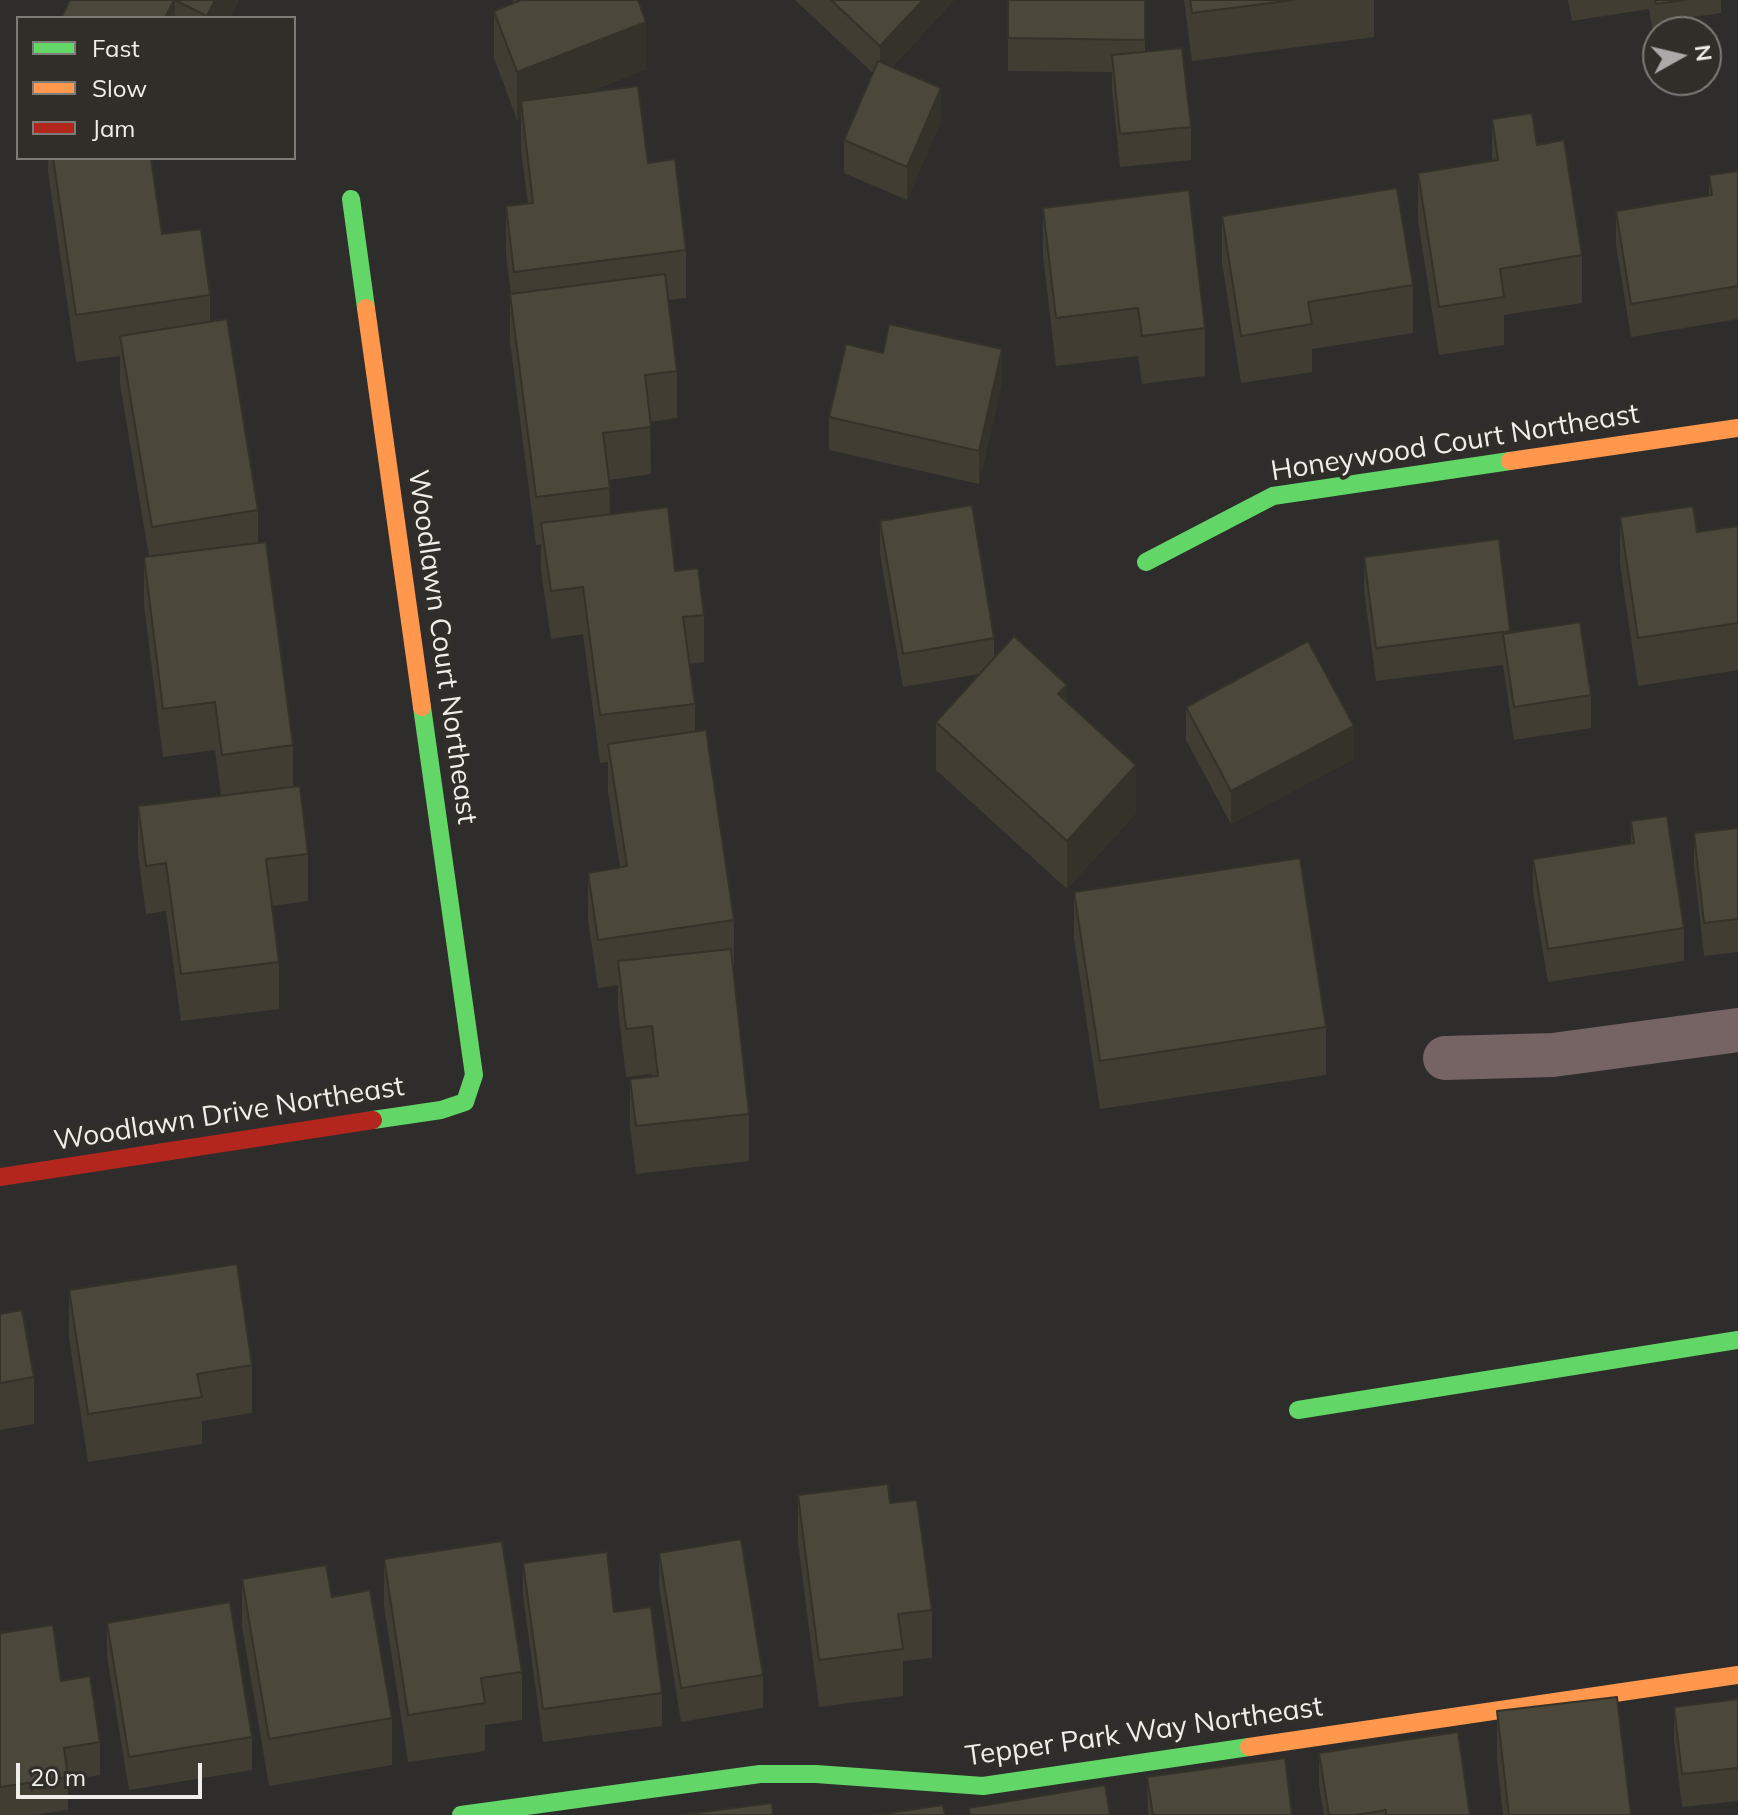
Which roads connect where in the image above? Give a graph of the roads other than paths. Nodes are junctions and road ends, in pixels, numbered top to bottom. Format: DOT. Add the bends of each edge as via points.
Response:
graph roads {
  1 [pos="351,199"];
  2 [pos="1738,428"];
  3 [pos="1146,562"];
  4 [pos="1738,1030"];
  5 [pos="1445,1058"];
  6 [pos="465,1102"];
  7 [pos="0,1177"];
  8 [pos="1738,1340"];
  9 [pos="1298,1410"];
  10 [pos="1738,1675"];
  11 [pos="461,1815"];
  1 -- 6 [label="street, Woodlawn Court Northeast" via="474,1075"];
  2 -- 3 [label="street, Honeywood Court Northeast" via="1273,496"];
  4 -- 5 [label="street" via="1553,1055"];
  6 -- 7 [label="street, Woodlawn Drive Northeast" via="405,1116"];
  8 -- 9 [label="street"];
  10 -- 11 [label="street, Tepper Park Way Northeast" via="983,1786 799,1771"];
}
